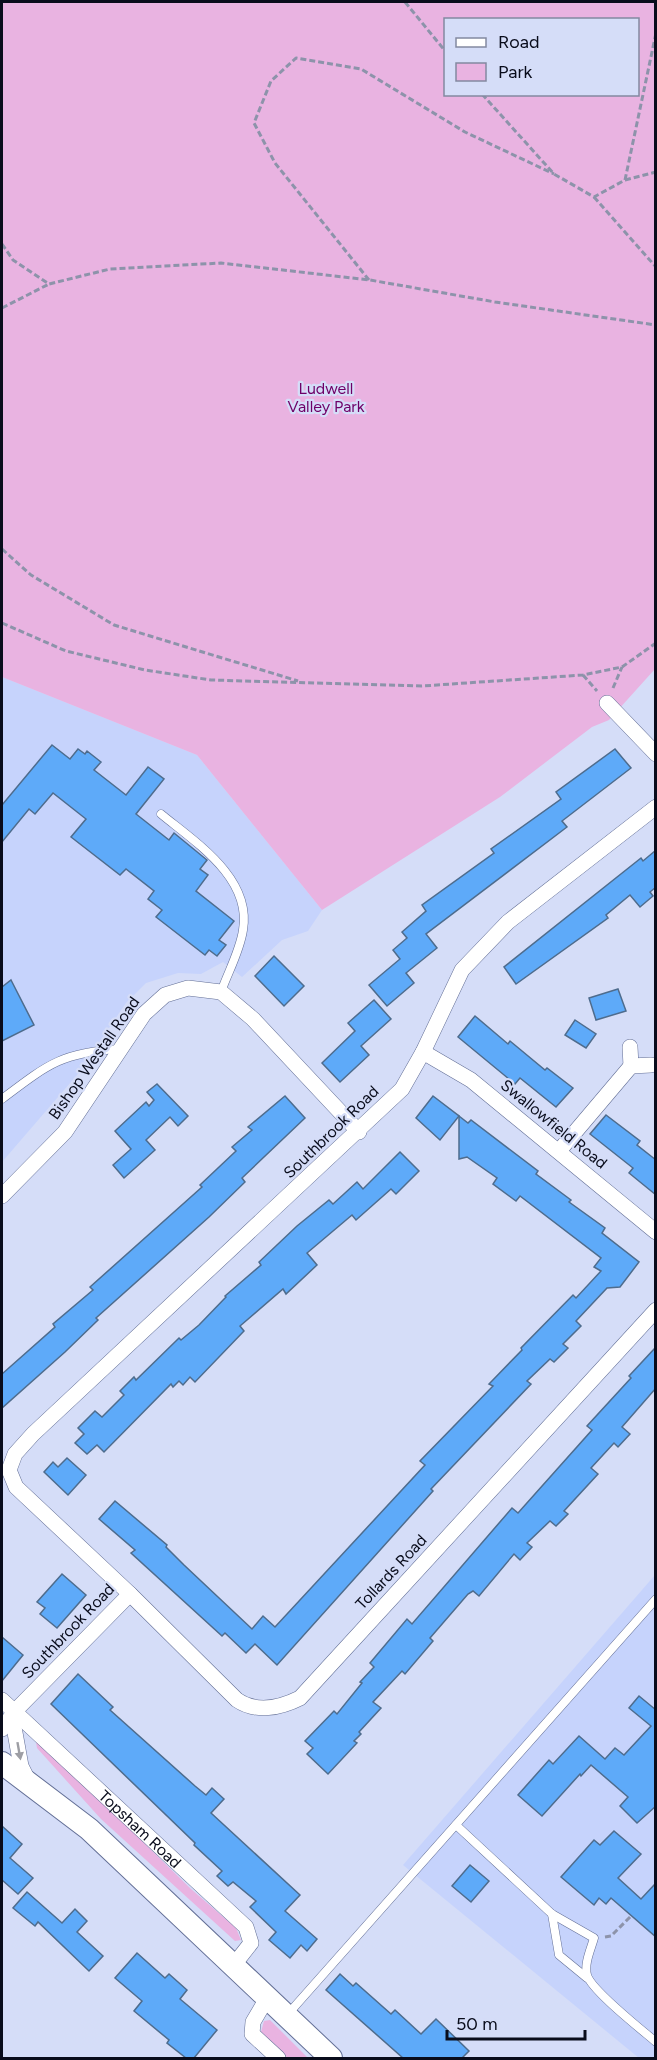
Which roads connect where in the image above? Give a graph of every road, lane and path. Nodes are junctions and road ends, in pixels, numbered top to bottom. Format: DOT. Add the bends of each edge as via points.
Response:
graph roads {
  1 [pos="405,2"];
  2 [pos="656,33"];
  3 [pos="444,50"];
  4 [pos="484,96"];
  5 [pos="656,172"];
  6 [pos="554,174"];
  7 [pos="625,180"];
  8 [pos="594,197"];
  9 [pos="2,244"];
  10 [pos="656,267"];
  11 [pos="370,280"];
  12 [pos="49,284"];
  13 [pos="2,308"];
  14 [pos="656,325"];
  15 [pos="2,549"];
  16 [pos="2,623"];
  17 [pos="656,643"];
  18 [pos="303,683"];
  19 [pos="607,703"];
  20 [pos="656,754"];
  21 [pos="656,807"];
  22 [pos="161,814"];
  23 [pos="221,992"];
  24 [pos="630,1047"];
  25 [pos="120,1049"];
  26 [pos="423,1052"];
  27 [pos="651,1065"];
  28 [pos="632,1066"];
  29 [pos="2,1099"];
  30 [pos="359,1132"];
  31 [pos="559,1151"];
  32 [pos="2,1196"];
  33 [pos="656,1232"];
  34 [pos="656,1311"];
  35 [pos="5,1471"];
  36 [pos="130,1594"];
  37 [pos="656,1599"];
  38 [pos="2,1700"];
  39 [pos="14,1713"];
  40 [pos="2,1729"];
  41 [pos="2,1763"];
  42 [pos="29,1784"];
  43 [pos="456,1825"];
  44 [pos="552,1914"];
  45 [pos="632,1916"];
  46 [pos="594,1938"];
  47 [pos="233,1966"];
  48 [pos="587,1978"];
  49 [pos="266,2000"];
  50 [pos="285,2017"];
  51 [pos="656,2042"];
  52 [pos="278,2058"];
  53 [pos="331,2058"];
  1 -- 3 [label="path"];
  2 -- 7 [label="path"];
  4 -- 6 [label="path"];
  5 -- 7 [label="path"];
  6 -- 8 [label="path"];
  6 -- 11 [label="path" via="465,132 361,69 296,58 271,81 254,123 275,163"];
  7 -- 8 [label="path"];
  8 -- 10 [label="path"];
  9 -- 12 [label="path" via="12,260"];
  11 -- 12 [label="path" via="221,263 110,270"];
  11 -- 14 [label="path"];
  12 -- 13 [label="path"];
  15 -- 18 [label="path" via="31,575 114,625"];
  16 -- 18 [label="path" via="66,651 145,669 211,680"];
  17 -- 18 [label="path" via="622,667 583,675 422,686"];
  19 -- 20 [label="street"];
  21 -- 26 [label="street, Southbrook Road" via="508,921 462,970"];
  22 -- 23 [label="lane" via="217,860 237,893 244,929"];
  23 -- 25 [label="street, Bishop Westall Road" via="188,988 165,995 144,1014"];
  23 -- 30 [label="street" via="253,1019"];
  24 -- 28 [label="street"];
  25 -- 29 [label="lane" via="70,1054"];
  25 -- 32 [label="street, Bishop Westall Road" via="64,1132"];
  26 -- 30 [label="street, Southbrook Road" via="402,1089"];
  26 -- 31 [label="street, Swallowfield Road" via="471,1080"];
  27 -- 28 [label="street"];
  28 -- 31 [label="street"];
  30 -- 35 [label="street, Southbrook Road" via="33,1434"];
  31 -- 33 [label="street, Swallowfield Road"];
  34 -- 36 [label="street, Tollards Road" via="300,1698 287,1705 246,1706"];
  35 -- 36 [label="street, Southbrook Road" via="16,1487"];
  36 -- 39 [label="street, Southbrook Road"];
  37 -- 43 [label="lane"];
  38 -- 39 [label="street, Topsham Road"];
  39 -- 40 [label="street, Southbrook Road"];
  39 -- 42 [label="street, one-way" via="21,1766"];
  39 -- 47 [label="street, Topsham Road" via="246,1927 251,1943"];
  41 -- 42 [label="main road"];
  42 -- 47 [label="main road" via="89,1829"];
  43 -- 44 [label="lane"];
  43 -- 50 [label="lane"];
  44 -- 46 [label="lane"];
  44 -- 48 [label="lane" via="559,1955"];
  45 -- 46 [label="path" via="611,1936"];
  46 -- 48 [label="lane"];
  47 -- 49 [label="main road"];
  48 -- 51 [label="lane"];
  49 -- 50 [label="main road"];
  49 -- 52 [label="street" via="253,2022 252,2034"];
  50 -- 53 [label="main road"];
}
